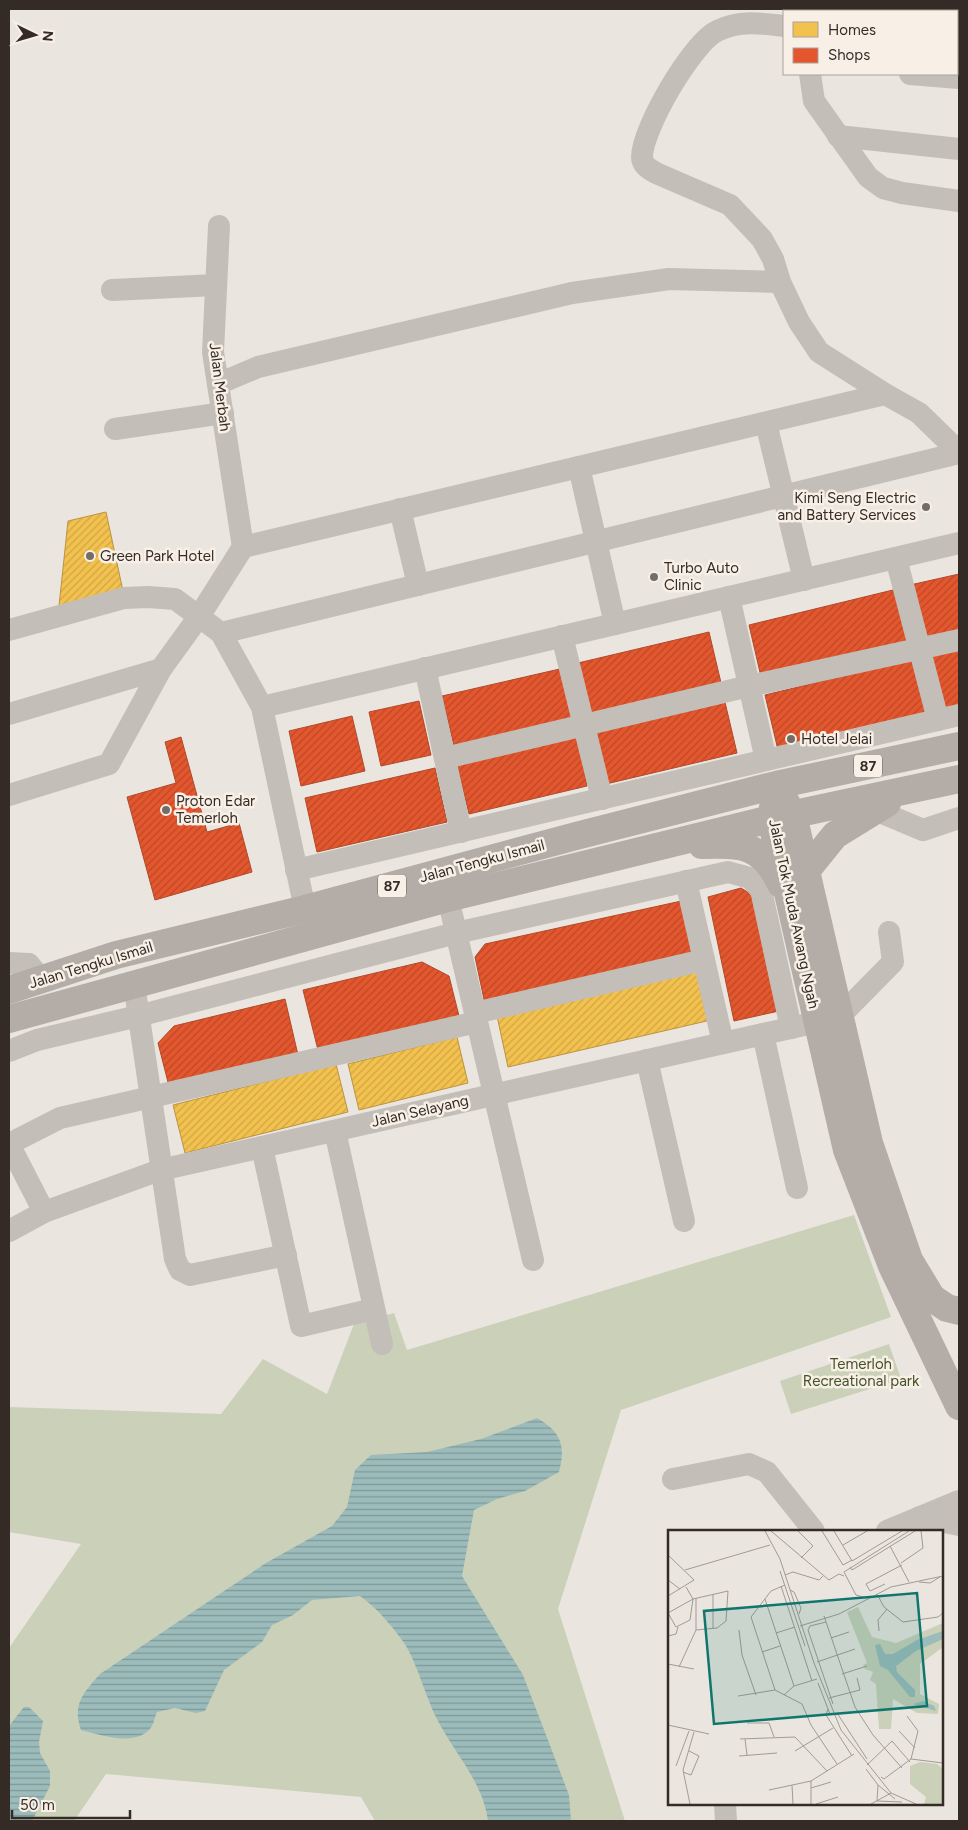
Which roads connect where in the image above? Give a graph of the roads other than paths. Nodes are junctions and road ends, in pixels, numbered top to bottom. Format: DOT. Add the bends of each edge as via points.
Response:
graph roads {
  1 [pos="783,26"];
  2 [pos="810,75"];
  3 [pos="922,75"];
  4 [pos="959,78"];
  5 [pos="838,136"];
  6 [pos="959,149"];
  7 [pos="959,201"];
  8 [pos="219,226"];
  9 [pos="780,282"];
  10 [pos="216,285"];
  11 [pos="112,290"];
  12 [pos="218,384"];
  13 [pos="885,394"];
  14 [pos="222,413"];
  15 [pos="766,423"];
  16 [pos="115,429"];
  17 [pos="959,452"];
  18 [pos="579,467"];
  19 [pos="784,496"];
  20 [pos="400,509"];
  21 [pos="596,541"];
  22 [pos="959,543"];
  23 [pos="243,546"];
  24 [pos="896,558"];
  25 [pos="804,580"];
  26 [pos="418,585"];
  27 [pos="729,597"];
  28 [pos="200,615"];
  29 [pos="615,624"];
  30 [pos="9,630"];
  31 [pos="221,633"];
  32 [pos="562,636"];
  33 [pos="959,640"];
  34 [pos="920,650"];
  35 [pos="425,668"];
  36 [pos="161,669"];
  37 [pos="750,686"];
  38 [pos="262,706"];
  39 [pos="9,714"];
  40 [pos="959,715"];
  41 [pos="938,720"];
  42 [pos="584,726"];
  43 [pos="953,755"];
  44 [pos="445,758"];
  45 [pos="766,760"];
  46 [pos="959,779"];
  47 [pos="776,785"];
  48 [pos="920,788"];
  49 [pos="9,795"];
  50 [pos="602,799"];
  51 [pos="873,810"];
  52 [pos="782,817"];
  53 [pos="959,818"];
  54 [pos="460,832"];
  55 [pos="576,836"];
  56 [pos="654,847"];
  57 [pos="584,864"];
  58 [pos="296,870"];
  59 [pos="806,872"];
  60 [pos="686,881"];
  61 [pos="448,898"];
  62 [pos="792,906"];
  63 [pos="305,909"];
  64 [pos="889,932"];
  65 [pos="456,933"];
  66 [pos="704,960"];
  67 [pos="9,963"];
  68 [pos="41,979"];
  69 [pos="134,984"];
  70 [pos="9,990"];
  71 [pos="138,1016"];
  72 [pos="476,1018"];
  73 [pos="9,1019"];
  74 [pos="816,1022"];
  75 [pos="763,1034"];
  76 [pos="723,1043"];
  77 [pos="9,1051"];
  78 [pos="647,1060"];
  79 [pos="494,1095"];
  80 [pos="150,1096"];
  81 [pos="335,1131"];
  82 [pos="9,1144"];
  83 [pos="262,1147"];
  84 [pos="160,1170"];
  85 [pos="797,1188"];
  86 [pos="44,1212"];
  87 [pos="684,1221"];
  88 [pos="9,1231"];
  89 [pos="286,1255"];
  90 [pos="533,1260"];
  91 [pos="374,1309"];
  92 [pos="959,1311"];
  93 [pos="382,1344"];
  94 [pos="959,1367"];
  95 [pos="959,1405"];
  96 [pos="673,1479"];
  97 [pos="959,1501"];
  98 [pos="920,1517"];
  99 [pos="959,1526"];
  100 [pos="813,1530"];
  101 [pos="889,1530"];
  102 [pos="725,1805"];
  103 [pos="726,1821"];
  1 -- 9 [label="street" via="735,24 715,32 699,45 684,64 645,137 642,159 647,168 656,173 730,205 762,239"];
  2 -- 5 [label="street" via="814,101"];
  3 -- 4 [label="street"];
  5 -- 6 [label="street"];
  5 -- 7 [label="street" via="868,177 883,188 902,194"];
  8 -- 10 [label="street, Jalan Merbah"];
  9 -- 12 [label="street" via="669,279 572,293 258,367"];
  9 -- 13 [label="street" via="799,322 819,352"];
  10 -- 11 [label="street"];
  10 -- 12 [label="street, Jalan Merbah" via="213,352"];
  12 -- 14 [label="street, Jalan Merbah"];
  13 -- 15 [label="street"];
  13 -- 17 [label="street" via="919,413"];
  14 -- 16 [label="street"];
  14 -- 23 [label="street, Jalan Merbah"];
  15 -- 18 [label="street"];
  15 -- 19 [label="street"];
  17 -- 19 [label="street"];
  18 -- 20 [label="street"];
  18 -- 21 [label="street"];
  19 -- 21 [label="street"];
  19 -- 25 [label="street"];
  20 -- 23 [label="street"];
  20 -- 26 [label="street"];
  21 -- 26 [label="street"];
  21 -- 29 [label="street"];
  22 -- 24 [label="street"];
  23 -- 28 [label="street"];
  24 -- 25 [label="street"];
  24 -- 34 [label="street"];
  25 -- 27 [label="street"];
  26 -- 31 [label="street"];
  27 -- 29 [label="street"];
  27 -- 37 [label="street"];
  28 -- 30 [label="street" via="175,599 124,598"];
  28 -- 31 [label="street"];
  28 -- 36 [label="street"];
  29 -- 32 [label="street"];
  31 -- 38 [label="street"];
  32 -- 35 [label="street"];
  32 -- 42 [label="street"];
  33 -- 34 [label="street"];
  34 -- 37 [label="street"];
  34 -- 41 [label="street"];
  35 -- 38 [label="street"];
  35 -- 44 [label="street"];
  36 -- 39 [label="street"];
  36 -- 49 [label="street" via="109,764"];
  37 -- 42 [label="street"];
  37 -- 45 [label="street"];
  38 -- 58 [label="street"];
  40 -- 41 [label="street, Jalan Tengku Ismail"];
  41 -- 45 [label="street, Jalan Tengku Ismail"];
  42 -- 44 [label="street"];
  42 -- 50 [label="street"];
  43 -- 47 [label="main road, Jalan Tengku Ismail / 87"];
  44 -- 54 [label="street"];
  45 -- 50 [label="street, Jalan Tengku Ismail"];
  46 -- 48 [label="main road, Jalan Tengku Ismail / 87"];
  47 -- 52 [label="main road, Jalan Tok Muda Awang Ngah"];
  47 -- 55 [label="main road, Jalan Tengku Ismail / 87"];
  48 -- 51 [label="main road"];
  48 -- 52 [label="main road, Jalan Tengku Ismail / 87"];
  50 -- 54 [label="street, Jalan Tengku Ismail"];
  51 -- 53 [label="street" via="923,830"];
  51 -- 59 [label="main road" via="834,835"];
  52 -- 56 [label="main road, Jalan Tengku Ismail / 87"];
  52 -- 59 [label="main road, Jalan Tok Muda Awang Ngah"];
  52 -- 62 [label="main road, Jalan Tok Muda Awang Ngah"];
  54 -- 58 [label="street, Jalan Tengku Ismail"];
  55 -- 57 [label="main road"];
  55 -- 63 [label="main road, Jalan Tengku Ismail / 87"];
  56 -- 57 [label="main road, Jalan Tengku Ismail / 87"];
  56 -- 62 [label="main road" via="732,844 761,854 773,866"];
  57 -- 61 [label="main road, Jalan Tengku Ismail / 87"];
  58 -- 63 [label="street"];
  59 -- 74 [label="main road, Jalan Tok Muda Awang Ngah"];
  60 -- 65 [label="street"];
  60 -- 66 [label="street"];
  60 -- 74 [label="street" via="728,872 750,878 761,890"];
  61 -- 65 [label="street"];
  61 -- 69 [label="main road, Jalan Tengku Ismail / 87"];
  62 -- 74 [label="main road, Jalan Tok Muda Awang Ngah"];
  63 -- 68 [label="main road, Jalan Tengku Ismail / 87" via="116,955"];
  64 -- 74 [label="street" via="893,962"];
  65 -- 71 [label="street"];
  65 -- 72 [label="street"];
  66 -- 72 [label="street"];
  66 -- 76 [label="street"];
  67 -- 68 [label="street" via="29,964"];
  68 -- 70 [label="main road, Jalan Tengku Ismail / 87"];
  69 -- 71 [label="street"];
  69 -- 73 [label="main road, Jalan Tengku Ismail / 87"];
  71 -- 77 [label="street" via="37,1040"];
  71 -- 80 [label="street"];
  72 -- 79 [label="street"];
  72 -- 80 [label="street"];
  74 -- 75 [label="street, Jalan Selayang"];
  74 -- 92 [label="main road, Jalan Tok Muda Awang Ngah" via="869,1143 909,1260 932,1298 947,1308"];
  74 -- 95 [label="main road, Jalan Tok Muda Awang Ngah" via="847,1150 892,1266"];
  75 -- 76 [label="street, Jalan Selayang"];
  75 -- 85 [label="street"];
  76 -- 78 [label="street, Jalan Selayang"];
  78 -- 79 [label="street, Jalan Selayang"];
  78 -- 87 [label="street"];
  79 -- 81 [label="street, Jalan Selayang"];
  79 -- 90 [label="street"];
  80 -- 82 [label="street" via="60,1118"];
  80 -- 84 [label="street"];
  81 -- 83 [label="street, Jalan Selayang"];
  81 -- 91 [label="street"];
  82 -- 86 [label="street"];
  83 -- 84 [label="street, Jalan Selayang"];
  83 -- 89 [label="street"];
  84 -- 86 [label="street, Jalan Selayang"];
  84 -- 89 [label="street" via="175,1259 180,1270 190,1275"];
  86 -- 88 [label="street, Jalan Selayang"];
  89 -- 91 [label="street" via="301,1326"];
  91 -- 93 [label="street"];
  94 -- 95 [label="main road"];
  96 -- 100 [label="street" via="749,1464 767,1472"];
  97 -- 98 [label="street"];
  98 -- 99 [label="street"];
  98 -- 101 [label="street"];
  102 -- 103 [label="street"];
}
